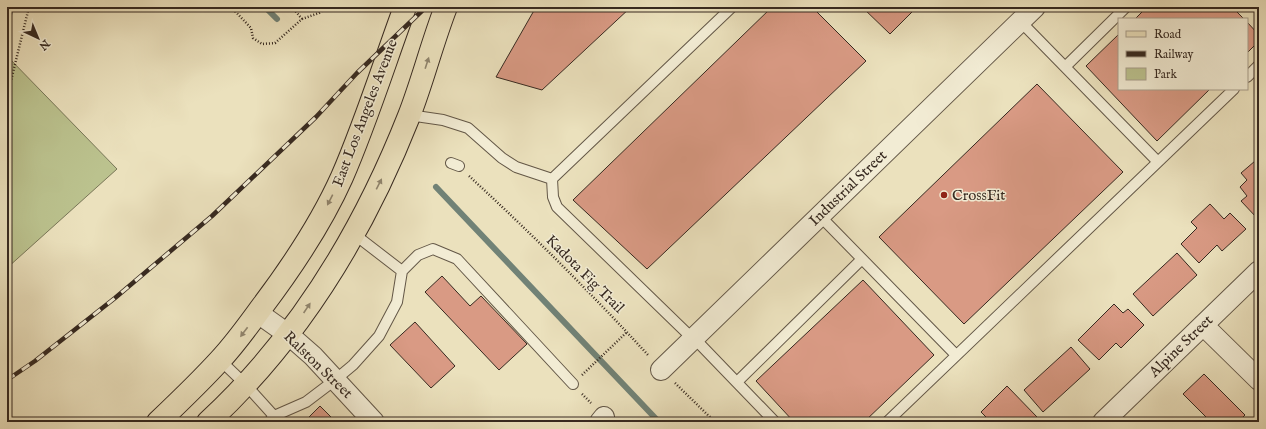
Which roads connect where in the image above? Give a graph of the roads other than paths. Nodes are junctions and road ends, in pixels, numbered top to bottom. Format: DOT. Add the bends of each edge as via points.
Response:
graph roads {
  1 [pos="406,7"];
  2 [pos="446,7"];
  3 [pos="732,7"];
  4 [pos="1035,7"];
  5 [pos="1126,7"];
  6 [pos="1020,21"];
  7 [pos="1259,65"];
  8 [pos="1065,67"];
  9 [pos="1248,76"];
  10 [pos="1233,90"];
  11 [pos="409,115"];
  12 [pos="1158,162"];
  13 [pos="552,179"];
  14 [pos="820,216"];
  15 [pos="354,234"];
  16 [pos="862,259"];
  17 [pos="1259,270"];
  18 [pos="402,271"];
  19 [pos="258,313"];
  20 [pos="1203,324"];
  21 [pos="289,335"];
  22 [pos="694,339"];
  23 [pos="956,355"];
  24 [pos="220,360"];
  25 [pos="661,370"];
  26 [pos="335,380"];
  27 [pos="1259,380"];
  28 [pos="737,382"];
  29 [pos="573,384"];
  30 [pos="246,385"];
  31 [pos="272,419"];
  32 [pos="158,422"];
  33 [pos="208,422"];
  34 [pos="374,422"];
  35 [pos="775,422"];
  36 [pos="887,422"];
  37 [pos="1103,422"];
  1 -- 19 [label="main road, East Los Angeles Avenue, one-way" via="341,178 291,268"];
  11 -- 2 [label="main road, one-way"];
  3 -- 13 [label="lane"];
  4 -- 6 [label="street, Industrial Street"];
  5 -- 8 [label="lane"];
  6 -- 8 [label="lane"];
  6 -- 14 [label="street, Industrial Street"];
  7 -- 9 [label="lane"];
  8 -- 12 [label="lane"];
  10 -- 12 [label="lane"];
  11 -- 13 [label="lane" via="443,120 468,128 516,167"];
  15 -- 11 [label="main road, one-way" via="386,170"];
  12 -- 23 [label="lane"];
  13 -- 22 [label="lane" via="553,197 558,207"];
  14 -- 16 [label="lane"];
  14 -- 22 [label="street, Industrial Street"];
  15 -- 18 [label="lane"];
  21 -- 15 [label="main road, one-way"];
  16 -- 23 [label="lane"];
  16 -- 28 [label="lane"];
  17 -- 20 [label="street, Alpine Street"];
  18 -- 26 [label="lane" via="397,302 379,336"];
  18 -- 29 [label="lane" via="418,255 433,248 456,258"];
  19 -- 21 [label="street, Ralston Street"];
  19 -- 24 [label="main road, East Los Angeles Avenue, one-way"];
  20 -- 27 [label="street"];
  20 -- 37 [label="street, Alpine Street"];
  21 -- 26 [label="street, Ralston Street"];
  21 -- 30 [label="main road"];
  22 -- 25 [label="street, Industrial Street"];
  22 -- 28 [label="lane"];
  23 -- 36 [label="lane"];
  24 -- 30 [label="lane"];
  24 -- 32 [label="main road, East Los Angeles Avenue"];
  26 -- 31 [label="lane" via="306,402"];
  26 -- 34 [label="street, Ralston Street"];
  28 -- 35 [label="lane"];
  30 -- 31 [label="lane"];
  30 -- 33 [label="main road"];
}
